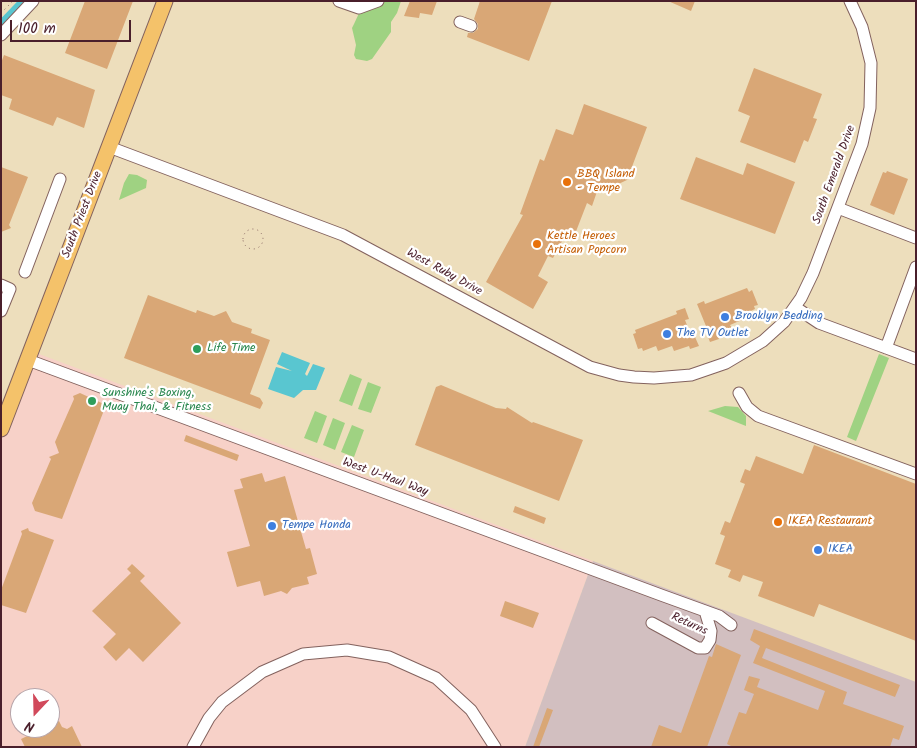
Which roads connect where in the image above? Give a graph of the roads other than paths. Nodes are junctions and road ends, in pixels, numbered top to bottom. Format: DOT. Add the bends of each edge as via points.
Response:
graph roads {
  1 [pos="33,1"];
  2 [pos="165,1"];
  3 [pos="339,1"];
  4 [pos="378,1"];
  5 [pos="850,1"];
  6 [pos="1,35"];
  7 [pos="109,147"];
  8 [pos="60,179"];
  9 [pos="838,208"];
  10 [pos="916,238"];
  11 [pos="916,267"];
  12 [pos="25,272"];
  13 [pos="1,285"];
  14 [pos="795,307"];
  15 [pos="1,311"];
  16 [pos="763,341"];
  17 [pos="886,348"];
  18 [pos="916,359"];
  19 [pos="28,360"];
  20 [pos="739,393"];
  21 [pos="2,424"];
  22 [pos="916,474"];
  23 [pos="705,611"];
  24 [pos="652,623"];
  25 [pos="731,624"];
  26 [pos="193,747"];
  27 [pos="495,747"];
  1 -- 6 [label="street"];
  2 -- 7 [label="main road, South Priest Drive"];
  3 -- 4 [label="street" via="358,8"];
  5 -- 9 [label="street, South Emerald Drive" via="866,41 872,91 866,131"];
  7 -- 16 [label="street, West Ruby Drive" via="343,235 574,359 605,372 654,378 691,375 726,363"];
  7 -- 19 [label="main road, South Priest Drive"];
  8 -- 12 [label="street"];
  9 -- 10 [label="street"];
  9 -- 14 [label="street, South Emerald Drive" via="813,273"];
  11 -- 17 [label="street"];
  13 -- 15 [label="street" via="10,289"];
  14 -- 16 [label="street, South Emerald Drive"];
  14 -- 17 [label="street" via="819,323"];
  17 -- 18 [label="street"];
  19 -- 21 [label="main road, South Priest Drive"];
  19 -- 23 [label="street, West U-Haul Way"];
  20 -- 22 [label="street" via="747,407 758,416"];
  23 -- 24 [label="street, Returns" via="712,632 706,648 698,648"];
  23 -- 25 [label="street, West U-Haul Way"];
  26 -- 27 [label="street" via="222,702 262,672 303,654 339,650 372,652 436,678 471,710"];
}
